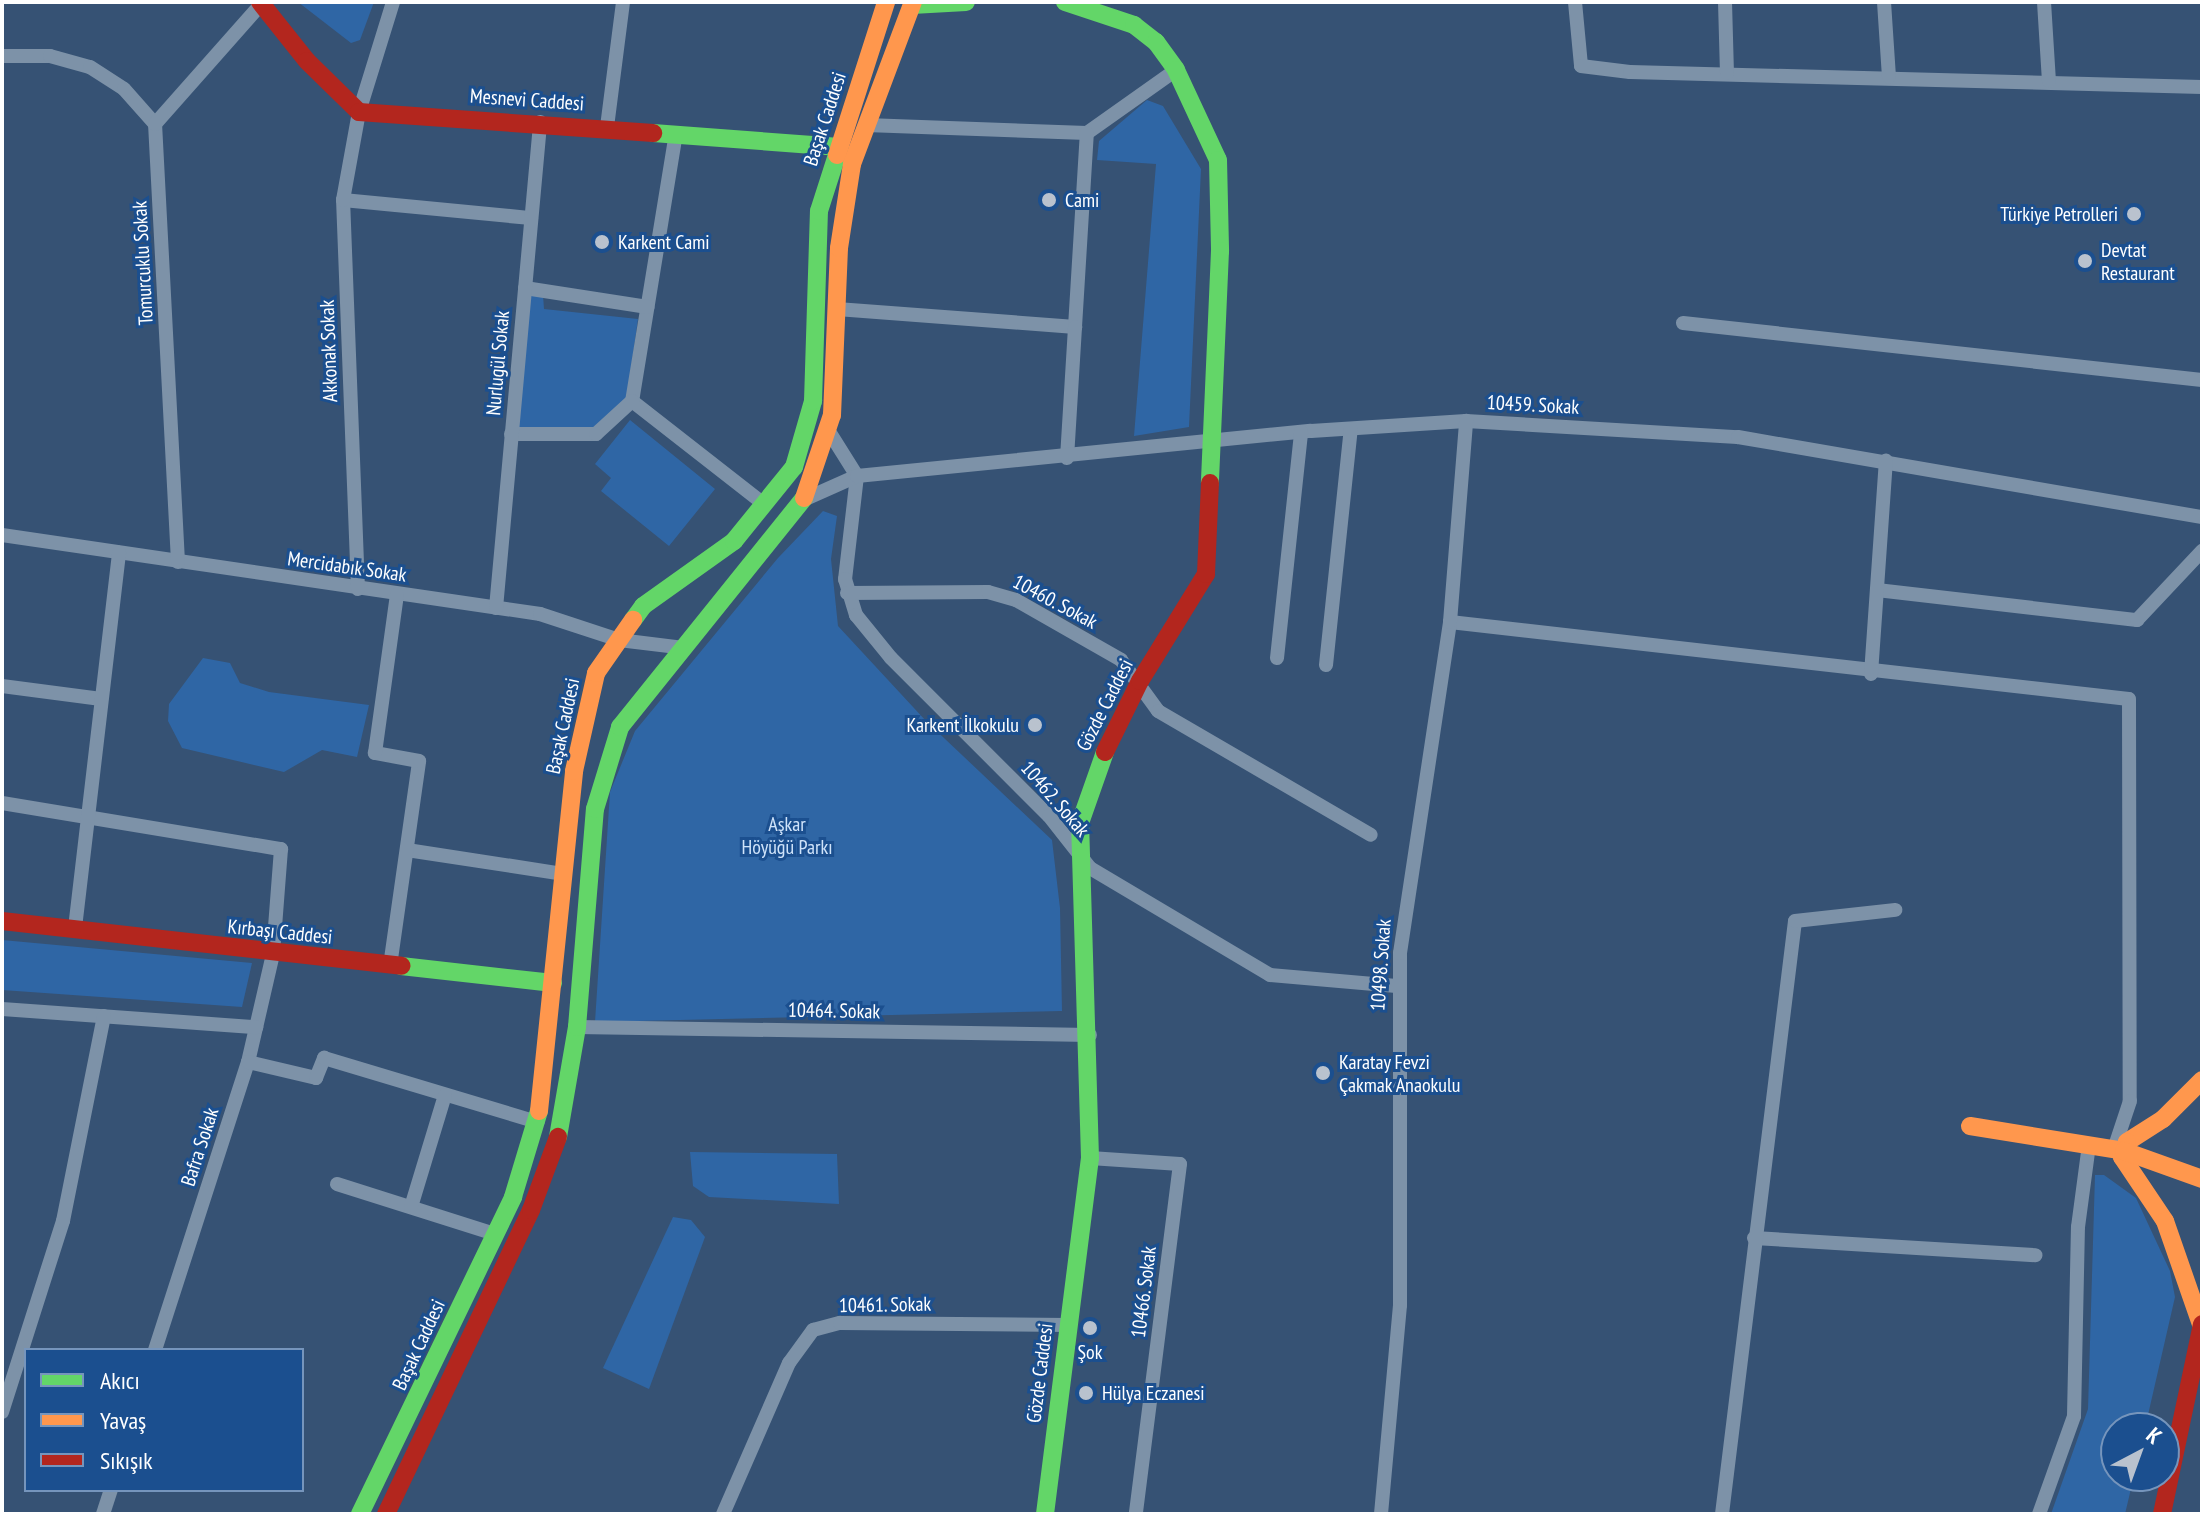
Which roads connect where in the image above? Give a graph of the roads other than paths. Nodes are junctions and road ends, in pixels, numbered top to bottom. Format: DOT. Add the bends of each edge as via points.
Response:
graph roads {
  1 [pos="393,2"];
  2 [pos="623,2"];
  3 [pos="886,2"];
  4 [pos="966,2"];
  5 [pos="1065,2"];
  6 [pos="1575,2"];
  7 [pos="1725,2"];
  8 [pos="1884,2"];
  9 [pos="2044,2"];
  10 [pos="262,3"];
  11 [pos="912,3"];
  12 [pos="2,56"];
  13 [pos="1176,70"];
  14 [pos="1727,73"];
  15 [pos="1889,77"];
  16 [pos="2049,81"];
  17 [pos="2202,87"];
  18 [pos="359,112"];
  19 [pos="540,122"];
  20 [pos="155,124"];
  21 [pos="866,125"];
  22 [pos="607,127"];
  23 [pos="676,133"];
  24 [pos="1087,133"];
  25 [pos="839,147"];
  26 [pos="343,200"];
  27 [pos="531,218"];
  28 [pos="525,288"];
  29 [pos="648,307"];
  30 [pos="837,309"];
  31 [pos="1683,323"];
  32 [pos="1075,327"];
  33 [pos="2202,380"];
  34 [pos="632,401"];
  35 [pos="1466,421"];
  36 [pos="1351,429"];
  37 [pos="1301,432"];
  38 [pos="830,433"];
  39 [pos="511,434"];
  40 [pos="1214,441"];
  41 [pos="1067,458"];
  42 [pos="1886,461"];
  43 [pos="857,476"];
  44 [pos="803,500"];
  45 [pos="764,504"];
  46 [pos="2202,517"];
  47 [pos="2,535"];
  48 [pos="2202,551"];
  49 [pos="119,553"];
  50 [pos="178,562"];
  51 [pos="358,589"];
  52 [pos="1877,590"];
  53 [pos="847,593"];
  54 [pos="397,595"];
  55 [pos="496,608"];
  56 [pos="1450,622"];
  57 [pos="619,640"];
  58 [pos="684,648"];
  59 [pos="1277,658"];
  60 [pos="1326,665"];
  61 [pos="1871,674"];
  62 [pos="1140,681"];
  63 [pos="2,686"];
  64 [pos="101,699"];
  65 [pos="2,803"];
  66 [pos="87,814"];
  67 [pos="1371,835"];
  68 [pos="407,850"];
  69 [pos="1078,855"];
  70 [pos="564,874"];
  71 [pos="1895,910"];
  72 [pos="2,921"];
  73 [pos="75,928"];
  74 [pos="273,954"];
  75 [pos="390,966"];
  76 [pos="553,983"];
  77 [pos="1397,986"];
  78 [pos="2,1009"];
  79 [pos="104,1016"];
  80 [pos="256,1027"];
  81 [pos="577,1027"];
  82 [pos="1090,1035"];
  83 [pos="248,1062"];
  84 [pos="2202,1080"];
  85 [pos="445,1095"];
  86 [pos="538,1122"];
  87 [pos="1970,1126"];
  88 [pos="2089,1145"];
  89 [pos="2119,1150"];
  90 [pos="1090,1158"];
  91 [pos="2202,1179"];
  92 [pos="337,1184"];
  93 [pos="411,1207"];
  94 [pos="495,1234"];
  95 [pos="1754,1238"];
  96 [pos="2035,1255"];
  97 [pos="1068,1325"];
  98 [pos="2202,1326"];
  99 [pos="156,1348"];
  100 [pos="2,1412"];
  101 [pos="110,1492"];
  102 [pos="389,1510"];
  103 [pos="103,1514"];
  104 [pos="360,1514"];
  105 [pos="723,1514"];
  106 [pos="1045,1514"];
  107 [pos="1136,1514"];
  108 [pos="1381,1514"];
  109 [pos="1722,1514"];
  110 [pos="2039,1514"];
  111 [pos="2162,1514"];
  1 -- 18 [label="street, Akkonak Sokak"];
  2 -- 22 [label="street"];
  3 -- 25 [label="main road, Başak Caddesi"];
  4 -- 11 [label="main road"];
  5 -- 13 [label="main road, Gözde Caddesi" via="1134,25 1156,42"];
  6 -- 14 [label="street" via="1581,66"];
  7 -- 14 [label="street"];
  8 -- 15 [label="street"];
  9 -- 16 [label="street"];
  10 -- 18 [label="main road" via="307,61"];
  10 -- 20 [label="street"];
  11 -- 21 [label="main road, Başak Caddesi"];
  12 -- 20 [label="street" via="50,56 90,67 124,89"];
  13 -- 24 [label="street"];
  13 -- 40 [label="main road, Gözde Caddesi" via="1218,160"];
  14 -- 15 [label="street"];
  15 -- 16 [label="street"];
  16 -- 17 [label="street"];
  18 -- 19 [label="main road, Mesnevi Caddesi"];
  18 -- 26 [label="street, Akkonak Sokak"];
  19 -- 22 [label="main road, Mesnevi Caddesi"];
  19 -- 27 [label="street, Nurlugül Sokak"];
  20 -- 50 [label="street, Tomurcuklu Sokak"];
  21 -- 24 [label="street"];
  21 -- 30 [label="main road, Başak Caddesi" via="849,178"];
  22 -- 23 [label="main road, Mesnevi Caddesi"];
  23 -- 25 [label="main road, Mesnevi Caddesi"];
  23 -- 29 [label="street"];
  24 -- 32 [label="street"];
  25 -- 45 [label="main road, Başak Caddesi" via="819,211 813,401 794,467"];
  26 -- 27 [label="street"];
  26 -- 51 [label="street, Akkonak Sokak"];
  27 -- 28 [label="street, Nurlugül Sokak"];
  28 -- 29 [label="street"];
  28 -- 39 [label="street, Nurlugül Sokak"];
  29 -- 34 [label="street"];
  30 -- 32 [label="street"];
  30 -- 38 [label="main road, Başak Caddesi"];
  31 -- 33 [label="street"];
  32 -- 41 [label="street"];
  34 -- 39 [label="street" via="596,434"];
  34 -- 45 [label="street"];
  35 -- 36 [label="street, 10459. Sokak"];
  35 -- 42 [label="street, 10459. Sokak" via="1738,437"];
  35 -- 56 [label="street, 10498. Sokak"];
  36 -- 37 [label="street, 10459. Sokak"];
  36 -- 60 [label="street"];
  37 -- 40 [label="street, 10459. Sokak"];
  37 -- 59 [label="street"];
  38 -- 43 [label="street"];
  38 -- 44 [label="main road, Başak Caddesi"];
  39 -- 55 [label="street, Nurlugül Sokak"];
  40 -- 41 [label="street, 10459. Sokak"];
  40 -- 62 [label="main road, Gözde Caddesi" via="1206,574"];
  41 -- 43 [label="street, 10459. Sokak"];
  42 -- 46 [label="street, 10459. Sokak"];
  42 -- 52 [label="street"];
  43 -- 44 [label="street, 10459. Sokak"];
  43 -- 53 [label="street"];
  44 -- 58 [label="main road, Başak Caddesi"];
  45 -- 57 [label="main road, Başak Caddesi" via="734,541 643,606"];
  47 -- 49 [label="street, Mercidabık Sokak"];
  48 -- 52 [label="street" via="2137,620"];
  49 -- 50 [label="street, Mercidabık Sokak"];
  49 -- 64 [label="street"];
  50 -- 51 [label="street, Mercidabık Sokak"];
  51 -- 54 [label="street, Mercidabık Sokak"];
  52 -- 61 [label="street"];
  53 -- 62 [label="street, 10460. Sokak" via="1002,594 1121,660"];
  53 -- 69 [label="street, 10462. Sokak" via="876,642 1049,816"];
  54 -- 55 [label="street, Mercidabık Sokak"];
  54 -- 68 [label="street" via="375,753 419,761"];
  55 -- 57 [label="street, Mercidabık Sokak" via="540,614"];
  56 -- 61 [label="street"];
  56 -- 77 [label="street, 10498. Sokak"];
  57 -- 58 [label="street, Mercidabık Sokak"];
  57 -- 70 [label="main road, Başak Caddesi" via="596,673 574,771"];
  58 -- 81 [label="main road, Başak Caddesi" via="620,727 595,809"];
  61 -- 89 [label="street" via="2129,699 2130,1101"];
  62 -- 67 [label="street, 10460. Sokak" via="1158,711"];
  62 -- 69 [label="main road, Gözde Caddesi" via="1086,797"];
  63 -- 64 [label="street"];
  64 -- 66 [label="street"];
  65 -- 66 [label="street"];
  66 -- 73 [label="street"];
  66 -- 74 [label="street, Bafra Sokak" via="281,849"];
  68 -- 70 [label="street"];
  68 -- 75 [label="street"];
  69 -- 77 [label="street, 10462. Sokak" via="1105,879 1270,975"];
  69 -- 82 [label="main road, Gözde Caddesi"];
  70 -- 76 [label="main road, Başak Caddesi"];
  71 -- 95 [label="street" via="1795,921"];
  72 -- 73 [label="main road, Kırbaşı Caddesi"];
  73 -- 74 [label="main road, Kırbaşı Caddesi"];
  74 -- 75 [label="main road, Kırbaşı Caddesi"];
  74 -- 80 [label="street, Bafra Sokak"];
  75 -- 76 [label="main road, Kırbaşı Caddesi"];
  76 -- 86 [label="main road, Başak Caddesi"];
  77 -- 108 [label="street, 10498. Sokak" via="1400,1305"];
  78 -- 79 [label="street"];
  79 -- 80 [label="street"];
  79 -- 100 [label="street" via="63,1221"];
  80 -- 83 [label="street, Bafra Sokak"];
  81 -- 82 [label="street, 10464. Sokak"];
  81 -- 102 [label="main road, Başak Caddesi" via="562,1125 531,1210"];
  82 -- 90 [label="main road, Gözde Caddesi"];
  83 -- 85 [label="street" via="316,1078 324,1058"];
  83 -- 99 [label="street, Bafra Sokak"];
  84 -- 89 [label="main road" via="2163,1119 2141,1129"];
  85 -- 86 [label="street"];
  85 -- 93 [label="street"];
  86 -- 94 [label="main road, Başak Caddesi"];
  87 -- 88 [label="main road"];
  88 -- 89 [label="main road"];
  88 -- 110 [label="street" via="2078,1227 2074,1416"];
  89 -- 91 [label="main road"];
  89 -- 98 [label="main road" via="2165,1221"];
  90 -- 97 [label="main road, Gözde Caddesi"];
  90 -- 107 [label="street, 10466. Sokak" via="1180,1164"];
  92 -- 93 [label="street"];
  93 -- 94 [label="street"];
  94 -- 104 [label="main road, Başak Caddesi"];
  95 -- 96 [label="street"];
  95 -- 109 [label="street"];
  97 -- 105 [label="street, 10461. Sokak" via="840,1323 813,1330 789,1363"];
  97 -- 106 [label="main road, Gözde Caddesi"];
  98 -- 111 [label="main road"];
  101 -- 103 [label="street"];
}
